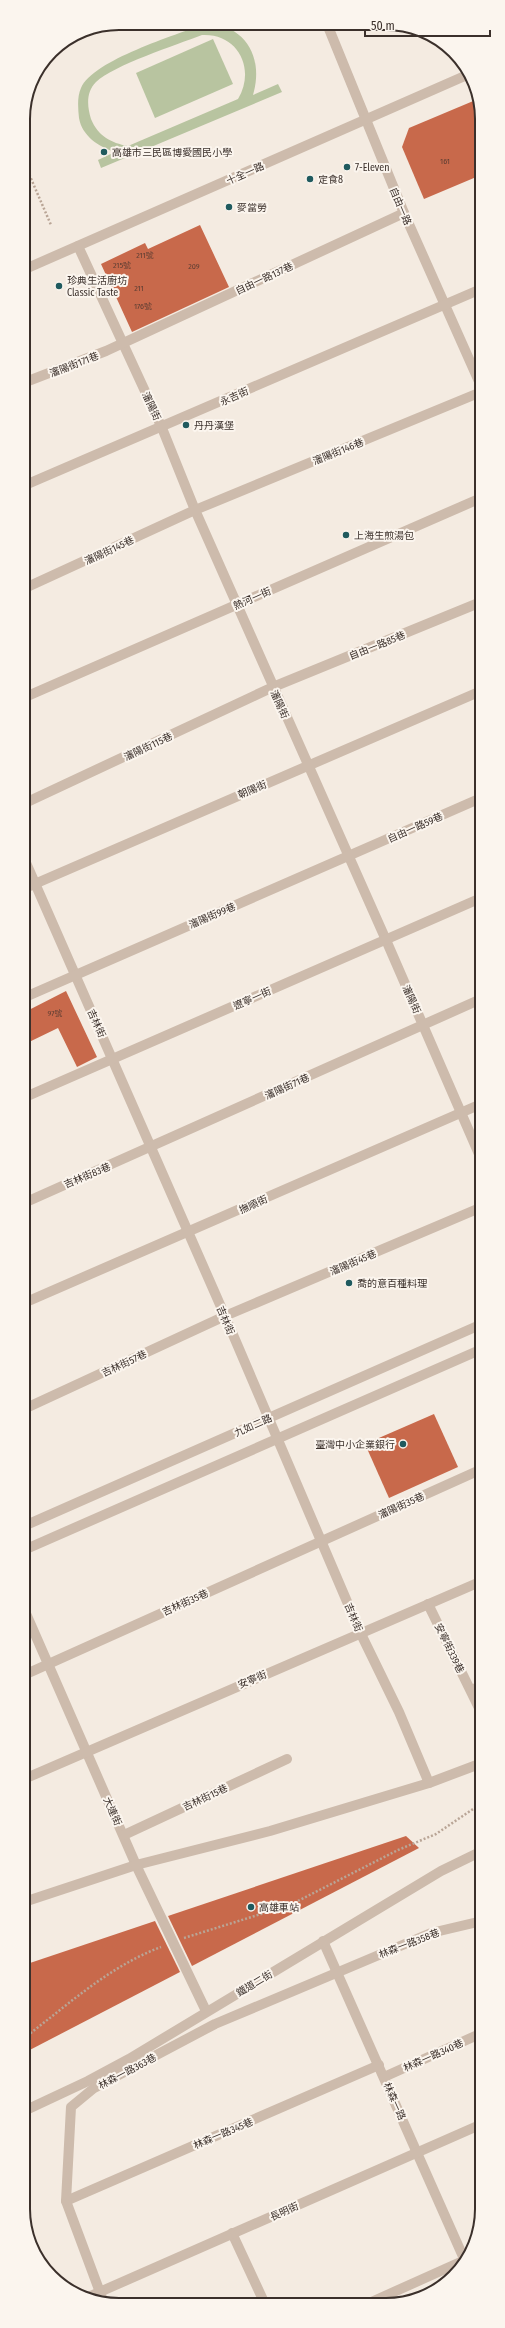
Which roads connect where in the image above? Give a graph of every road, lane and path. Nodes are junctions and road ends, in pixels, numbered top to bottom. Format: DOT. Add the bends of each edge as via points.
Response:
graph roads {
  1 [pos="329,30"];
  2 [pos="464,76"];
  3 [pos="365,120"];
  4 [pos="30,176"];
  5 [pos="404,214"];
  6 [pos="51,225"];
  7 [pos="78,246"];
  8 [pos="30,267"];
  9 [pos="475,291"];
  10 [pos="444,304"];
  11 [pos="123,343"];
  12 [pos="475,373"];
  13 [pos="30,380"];
  14 [pos="475,394"];
  15 [pos="162,428"];
  16 [pos="30,483"];
  17 [pos="475,501"];
  18 [pos="195,510"];
  19 [pos="30,586"];
  20 [pos="236,604"];
  21 [pos="475,604"];
  22 [pos="273,687"];
  23 [pos="475,694"];
  24 [pos="30,695"];
  25 [pos="307,766"];
  26 [pos="30,801"];
  27 [pos="475,801"];
  28 [pos="348,856"];
  29 [pos="30,872"];
  30 [pos="35,884"];
  31 [pos="30,886"];
  32 [pos="475,901"];
  33 [pos="386,940"];
  34 [pos="75,974"];
  35 [pos="30,995"];
  36 [pos="475,1002"];
  37 [pos="423,1024"];
  38 [pos="112,1059"];
  39 [pos="30,1095"];
  40 [pos="475,1107"];
  41 [pos="461,1113"];
  42 [pos="475,1145"];
  43 [pos="151,1148"];
  44 [pos="30,1200"];
  45 [pos="475,1210"];
  46 [pos="188,1232"];
  47 [pos="30,1300"];
  48 [pos="225,1316"];
  49 [pos="475,1327"];
  50 [pos="475,1352"];
  51 [pos="30,1406"];
  52 [pos="268,1418"];
  53 [pos="277,1439"];
  54 [pos="475,1473"];
  55 [pos="30,1523"];
  56 [pos="321,1540"];
  57 [pos="30,1547"];
  58 [pos="475,1584"];
  59 [pos="428,1604"];
  60 [pos="30,1623"];
  61 [pos="360,1632"];
  62 [pos="48,1664"];
  63 [pos="30,1672"];
  64 [pos="475,1689"];
  65 [pos="471,1690"];
  66 [pos="475,1699"];
  67 [pos="86,1752"];
  68 [pos="287,1759"];
  69 [pos="475,1766"];
  70 [pos="30,1776"];
  71 [pos="429,1783"];
  72 [pos="475,1808"];
  73 [pos="124,1835"];
  74 [pos="475,1854"];
  75 [pos="136,1865"];
  76 [pos="30,1900"];
  77 [pos="475,1923"];
  78 [pos="182,1939"];
  79 [pos="323,1941"];
  80 [pos="164,1946"];
  81 [pos="337,1971"];
  82 [pos="206,2011"];
  83 [pos="30,2033"];
  84 [pos="475,2036"];
  85 [pos="379,2065"];
  86 [pos="384,2077"];
  87 [pos="30,2108"];
  88 [pos="475,2127"];
  89 [pos="417,2152"];
  90 [pos="66,2201"];
  91 [pos="232,2233"];
  92 [pos="463,2255"];
  93 [pos="456,2264"];
  94 [pos="98,2292"];
  95 [pos="94,2294"];
  96 [pos="100,2295"];
  97 [pos="262,2298"];
  98 [pos="380,2298"];
  1 -- 3 [label="street, 自由一路"];
  2 -- 3 [label="street, 十全一路"];
  3 -- 5 [label="street, 自由一路"];
  3 -- 7 [label="street, 十全一路"];
  4 -- 6 [label="path"];
  5 -- 10 [label="street, 自由一路"];
  5 -- 11 [label="street, 自由一路137巷"];
  7 -- 8 [label="street, 十全一路"];
  7 -- 11 [label="street, 瀋陽街"];
  9 -- 10 [label="street, 永吉街"];
  10 -- 12 [label="street, 自由一路"];
  10 -- 15 [label="street, 永吉街"];
  11 -- 13 [label="street, 瀋陽街171巷"];
  11 -- 15 [label="street, 瀋陽街"];
  14 -- 18 [label="street, 瀋陽街146巷"];
  15 -- 16 [label="street, 永吉街"];
  15 -- 18 [label="street, 瀋陽街"];
  17 -- 20 [label="street, 熱河一街"];
  18 -- 19 [label="street, 瀋陽街145巷"];
  18 -- 20 [label="street, 瀋陽街"];
  20 -- 22 [label="street, 瀋陽街"];
  20 -- 24 [label="street, 熱河一街"];
  21 -- 22 [label="street, 自由一路85巷"];
  22 -- 25 [label="street, 瀋陽街"];
  22 -- 26 [label="street, 瀋陽街115巷"];
  23 -- 25 [label="street, 朝陽街"];
  25 -- 28 [label="street, 瀋陽街"];
  25 -- 30 [label="street, 朝陽街"];
  27 -- 28 [label="street, 自由一路59巷"];
  28 -- 33 [label="street, 瀋陽街"];
  28 -- 34 [label="street, 瀋陽街99巷"];
  29 -- 30 [label="street, 吉林街"];
  30 -- 31 [label="street, 朝陽街"];
  30 -- 34 [label="street, 吉林街"];
  32 -- 33 [label="street, 遼寧一街"];
  33 -- 37 [label="street, 瀋陽街"];
  33 -- 38 [label="street, 遼寧一街"];
  34 -- 35 [label="street, 瀋陽街99巷"];
  34 -- 38 [label="street, 吉林街"];
  36 -- 37 [label="street, 瀋陽街71巷"];
  37 -- 41 [label="street, 瀋陽街"];
  37 -- 43 [label="street, 瀋陽街71巷"];
  38 -- 39 [label="street, 遼寧一街"];
  38 -- 43 [label="street, 吉林街"];
  40 -- 41 [label="street, 撫順街"];
  41 -- 42 [label="street, 瀋陽街"];
  41 -- 46 [label="street, 撫順街"];
  43 -- 44 [label="street, 吉林街83巷"];
  43 -- 46 [label="street, 吉林街"];
  45 -- 48 [label="street, 瀋陽街45巷"];
  46 -- 47 [label="street, 撫順街"];
  46 -- 48 [label="street, 吉林街"];
  48 -- 51 [label="street, 吉林街57巷"];
  48 -- 52 [label="street, 吉林街"];
  49 -- 52 [label="street, 九如二路"];
  50 -- 53 [label="street"];
  52 -- 53 [label="street, 吉林街"];
  52 -- 55 [label="street, 九如二路"];
  53 -- 56 [label="street, 吉林街"];
  53 -- 57 [label="street"];
  54 -- 56 [label="street, 瀋陽街35巷"];
  56 -- 61 [label="street, 吉林街"];
  56 -- 62 [label="street, 吉林街35巷"];
  58 -- 59 [label="street, 安寧街"];
  59 -- 61 [label="street, 安寧街"];
  59 -- 65 [label="street, 安寧街339巷"];
  60 -- 62 [label="street, 大連街"];
  61 -- 67 [label="street, 安寧街"];
  61 -- 71 [label="street, 吉林街" via="399,1712"];
  62 -- 63 [label="street, 吉林街35巷"];
  62 -- 67 [label="street, 大連街"];
  64 -- 65 [label="street"];
  65 -- 66 [label="street, 安寧街339巷"];
  67 -- 70 [label="street, 安寧街"];
  67 -- 73 [label="street, 大連街"];
  68 -- 73 [label="street, 吉林街15巷"];
  69 -- 71 [label="street"];
  71 -- 75 [label="street" via="270,1831"];
  72 -- 78 [label="path" via="436,1834 398,1850 290,1905"];
  73 -- 75 [label="street, 大連街"];
  74 -- 79 [label="street, 鐵道二街" via="441,1871"];
  75 -- 76 [label="street"];
  75 -- 82 [label="street, 大連街"];
  77 -- 81 [label="street, 林森一路358巷" via="431,1933"];
  79 -- 81 [label="street, 林森一路"];
  79 -- 82 [label="street, 鐵道二街"];
  80 -- 83 [label="path" via="83,1990"];
  81 -- 85 [label="street, 林森一路"];
  81 -- 90 [label="street, 林森一路363巷" via="215,2024 94,2088 72,2107"];
  82 -- 87 [label="street, 鐵道二街" via="129,2059"];
  84 -- 86 [label="street, 林森一路340巷"];
  85 -- 86 [label="street, 林森一路"];
  85 -- 90 [label="street, 林森一路345巷"];
  86 -- 89 [label="street, 林森一路"];
  88 -- 89 [label="street, 長明街"];
  89 -- 91 [label="street, 長明街"];
  89 -- 92 [label="street, 林森一路"];
  90 -- 94 [label="street, 林森一路363巷"];
  91 -- 94 [label="street, 長明街"];
  91 -- 97 [label="street"];
  93 -- 98 [label="street"];
  94 -- 95 [label="street, 長明街"];
  94 -- 96 [label="street, 林森一路363巷"];
}
